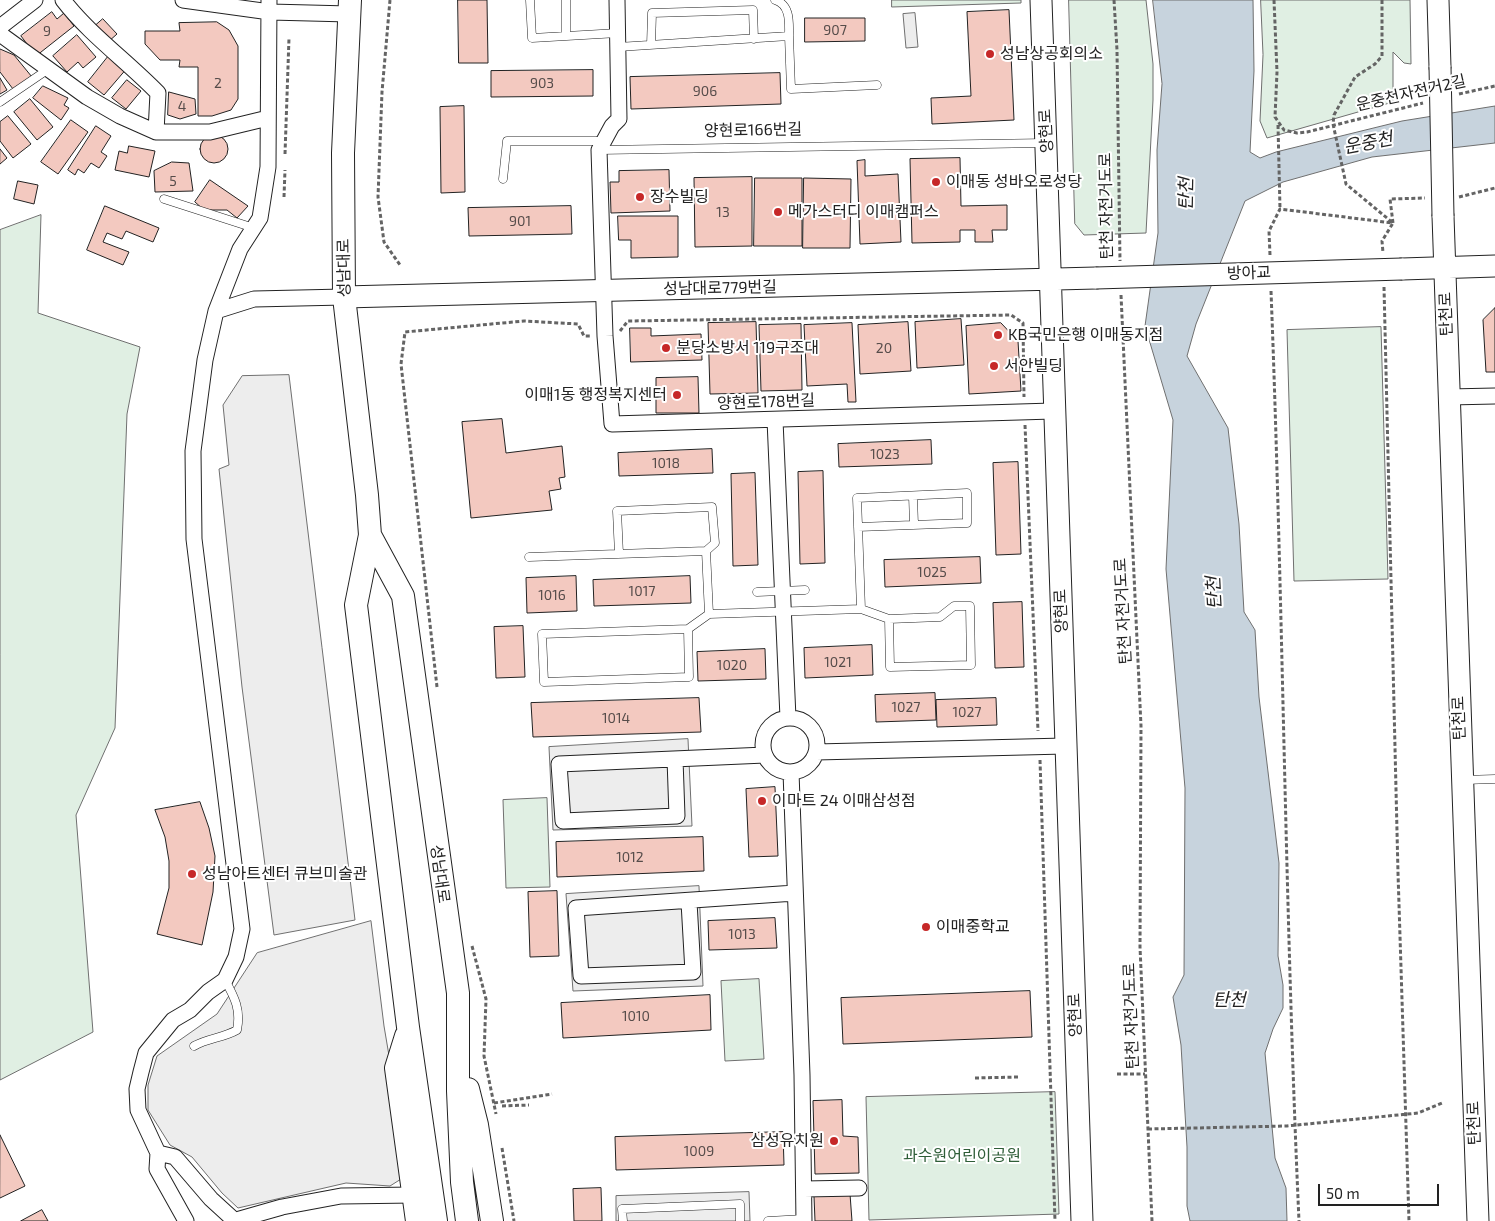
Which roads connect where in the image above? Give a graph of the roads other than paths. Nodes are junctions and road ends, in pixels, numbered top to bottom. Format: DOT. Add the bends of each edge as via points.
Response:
graph roads {
  1 [pos="35,0"];
  2 [pos="63,0"];
  3 [pos="183,0"];
  4 [pos="530,0"];
  5 [pos="566,0"];
  6 [pos="618,0"];
  7 [pos="775,0"];
  8 [pos="1041,0"];
  9 [pos="1438,0"];
  10 [pos="270,6"];
  11 [pos="350,7"];
  12 [pos="0,27"];
  13 [pos="0,34"];
  14 [pos="566,36"];
  15 [pos="789,36"];
  16 [pos="754,38"];
  17 [pos="618,40"];
  18 [pos="651,45"];
  19 [pos="50,68"];
  20 [pos="877,85"];
  21 [pos="0,102"];
  22 [pos="268,118"];
  23 [pos="156,132"];
  24 [pos="1047,143"];
  25 [pos="602,145"];
  26 [pos="504,179"];
  27 [pos="164,199"];
  28 [pos="254,228"];
  29 [pos="1495,266"];
  30 [pos="1445,267"];
  31 [pos="1096,278"];
  32 [pos="1050,280"];
  33 [pos="605,291"];
  34 [pos="344,297"];
  35 [pos="216,311"];
  36 [pos="1495,396"];
  37 [pos="1449,397"];
  38 [pos="1054,411"];
  39 [pos="775,420"];
  40 [pos="913,496"];
  41 [pos="914,525"];
  42 [pos="858,527"];
  43 [pos="370,535"];
  44 [pos="706,551"];
  45 [pos="618,554"];
  46 [pos="528,557"];
  47 [pos="805,590"];
  48 [pos="782,591"];
  49 [pos="757,592"];
  50 [pos="861,609"];
  51 [pos="783,611"];
  52 [pos="708,614"];
  53 [pos="888,619"];
  54 [pos="688,629"];
  55 [pos="788,718"];
  56 [pos="1065,746"];
  57 [pos="816,752"];
  58 [pos="765,755"];
  59 [pos="675,759"];
  60 [pos="791,772"];
  61 [pos="1495,779"];
  62 [pos="1462,780"];
  63 [pos="795,892"];
  64 [pos="689,902"];
  65 [pos="225,980"];
  66 [pos="408,1027"];
  67 [pos="194,1046"];
  68 [pos="458,1052"];
  69 [pos="158,1153"];
  70 [pos="859,1188"];
  71 [pos="804,1189"];
  72 [pos="414,1195"];
  73 [pos="804,1220"];
  74 [pos="186,1221"];
  75 [pos="233,1221"];
  76 [pos="417,1221"];
  77 [pos="436,1221"];
  78 [pos="467,1221"];
  79 [pos="492,1221"];
  80 [pos="623,1221"];
  81 [pos="740,1221"];
  82 [pos="768,1221"];
  83 [pos="1082,1221"];
  84 [pos="1478,1221"];
  1 -- 12 [label="street"];
  2 -- 23 [label="street" via="79,21 158,93"];
  3 -- 10 [label="street"];
  4 -- 14 [label="lane" via="532,38"];
  5 -- 14 [label="lane"];
  6 -- 17 [label="street"];
  7 -- 15 [label="lane" via="787,9"];
  8 -- 24 [label="main road, 양현로"];
  9 -- 30 [label="main road, 탄천로, bridge"];
  10 -- 11 [label="street"];
  10 -- 22 [label="street"];
  11 -- 34 [label="main road, 성남대로" via="343,153"];
  13 -- 19 [label="street"];
  14 -- 17 [label="lane"];
  15 -- 16 [label="lane"];
  15 -- 20 [label="lane" via="791,89"];
  16 -- 18 [label="lane"];
  16 -- 18 [label="lane" via="754,10 652,13"];
  17 -- 18 [label="lane"];
  17 -- 25 [label="street" via="619,120"];
  19 -- 21 [label="lane"];
  19 -- 23 [label="street" via="87,97"];
  22 -- 23 [label="street" via="210,132"];
  22 -- 28 [label="street" via="268,167 260,218"];
  24 -- 25 [label="lane, 양현로166번길"];
  24 -- 32 [label="main road, 양현로"];
  25 -- 26 [label="lane, 양현로166번길" via="507,141"];
  25 -- 33 [label="street"];
  27 -- 28 [label="lane"];
  28 -- 35 [label="street" via="240,249"];
  29 -- 30 [label="main road"];
  30 -- 31 [label="main road, 방아교, bridge" via="1393,265"];
  30 -- 37 [label="main road, 탄천로"];
  31 -- 32 [label="main road, 성남대로779번길"];
  32 -- 33 [label="main road, 성남대로779번길"];
  32 -- 38 [label="main road, 양현로"];
  33 -- 34 [label="main road, 성남대로779번길"];
  33 -- 39 [label="street, 양현로178번길" via="612,424"];
  34 -- 35 [label="street" via="254,299"];
  34 -- 43 [label="main road, 성남대로"];
  35 -- 65 [label="street" via="205,360 193,451 194,538 242,930 236,958"];
  36 -- 37 [label="street"];
  37 -- 62 [label="main road, 탄천로"];
  38 -- 39 [label="street, 양현로178번길"];
  38 -- 56 [label="main road, 양현로"];
  39 -- 48 [label="street"];
  40 -- 41 [label="lane"];
  40 -- 41 [label="lane" via="967,493 967,523"];
  40 -- 42 [label="lane" via="857,498"];
  41 -- 42 [label="lane"];
  42 -- 50 [label="lane"];
  43 -- 66 [label="main road, 성남대로" via="356,605"];
  43 -- 68 [label="main road, 성남대로" via="403,596 458,993"];
  44 -- 45 [label="lane"];
  44 -- 45 [label="lane" via="715,543 712,508 617,511"];
  44 -- 52 [label="lane"];
  45 -- 46 [label="lane"];
  47 -- 48 [label="lane"];
  48 -- 49 [label="lane"];
  48 -- 51 [label="street"];
  50 -- 51 [label="lane"];
  50 -- 53 [label="lane"];
  51 -- 52 [label="lane"];
  51 -- 55 [label="street"];
  52 -- 54 [label="lane"];
  53 -- 53 [label="lane" via="890,667 971,665 970,606 954,606 940,617"];
  54 -- 54 [label="lane" via="542,634 544,682 690,677"];
  55 -- 57 [label="street" via="811,728 817,744"];
  55 -- 58 [label="street" via="771,726 765,733"];
  56 -- 57 [label="street"];
  56 -- 83 [label="main road, 양현로"];
  57 -- 60 [label="street" via="807,766"];
  58 -- 59 [label="street"];
  58 -- 60 [label="street" via="773,767"];
  59 -- 59 [label="street" via="559,764 563,821 677,816"];
  60 -- 63 [label="street"];
  61 -- 62 [label="lane"];
  62 -- 84 [label="main road, 탄천로"];
  63 -- 64 [label="street"];
  63 -- 71 [label="street"];
  64 -- 64 [label="street" via="576,908 581,976 693,972"];
  65 -- 67 [label="lane" via="240,1016 237,1030 224,1037 208,1038"];
  65 -- 69 [label="street" via="173,1020 146,1053 137,1089 138,1110"];
  66 -- 72 [label="main road" via="396,1068"];
  66 -- 77 [label="main road, 성남대로"];
  68 -- 78 [label="main road, 성남대로" via="462,1182"];
  68 -- 79 [label="main road" via="477,1125"];
  69 -- 74 [label="street" via="157,1169"];
  69 -- 75 [label="street" via="176,1157"];
  70 -- 71 [label="street"];
  71 -- 73 [label="street"];
  72 -- 75 [label="street" via="341,1196 282,1207"];
  72 -- 76 [label="main road"];
  73 -- 82 [label="lane"];
  80 -- 81 [label="lane" via="622,1209 740,1204"];
}
